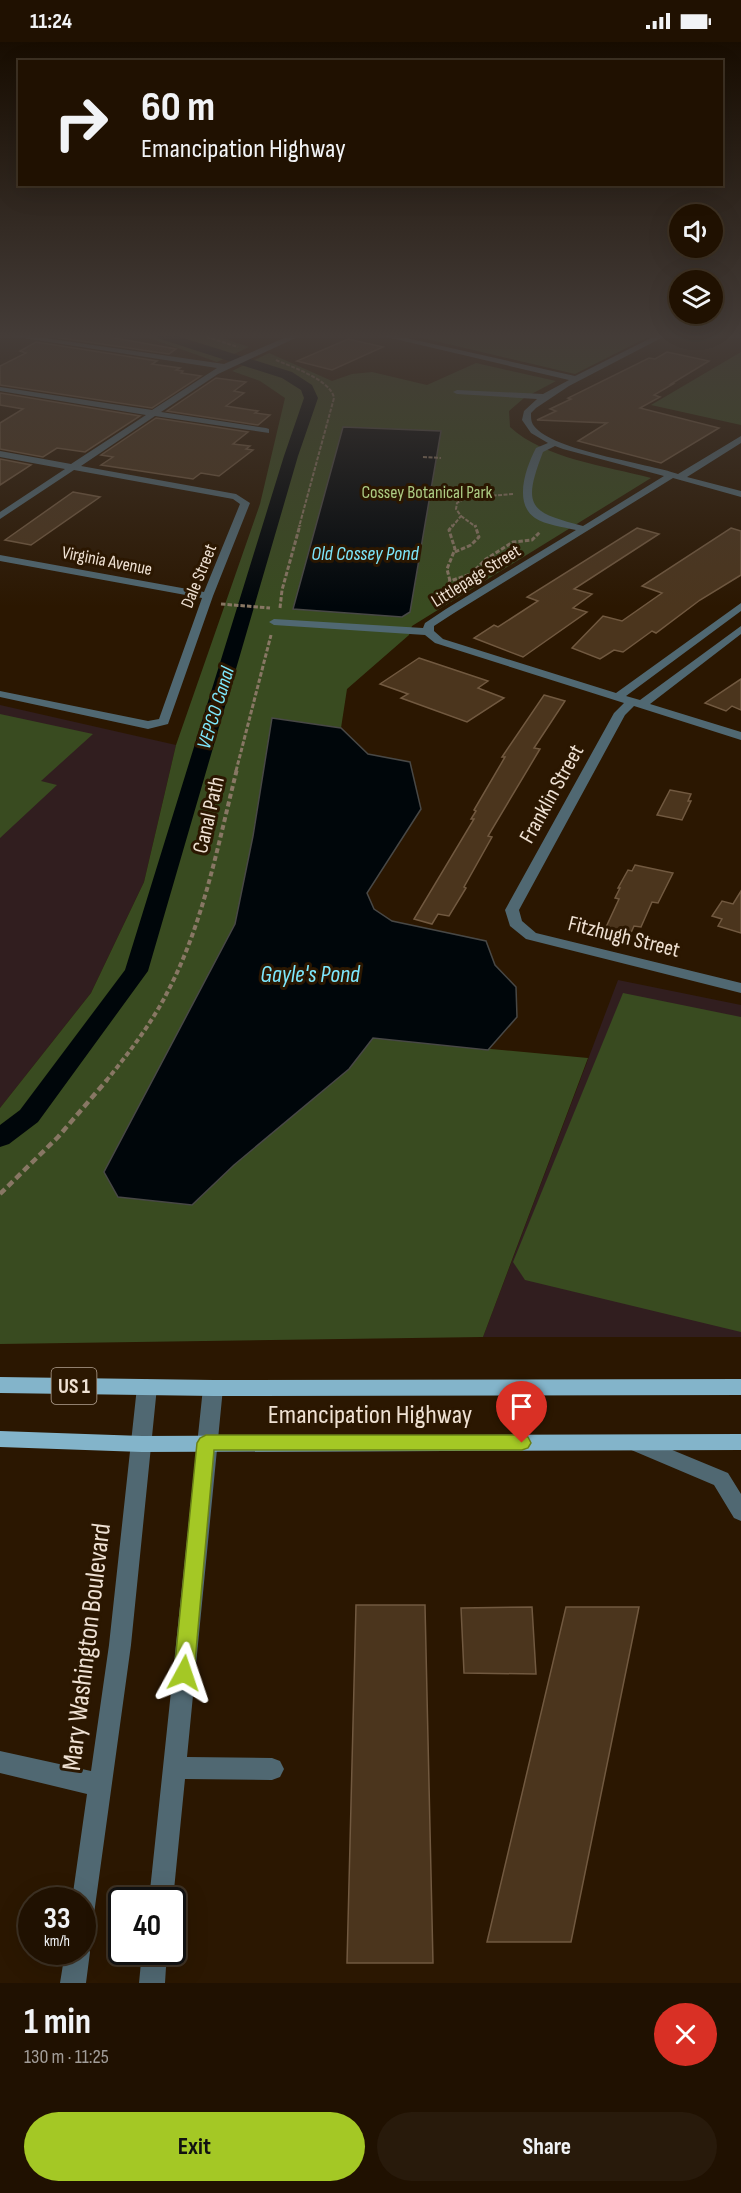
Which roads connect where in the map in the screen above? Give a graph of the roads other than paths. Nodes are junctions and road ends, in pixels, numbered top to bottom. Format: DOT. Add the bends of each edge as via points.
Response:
graph roads {
  1 [pos="132,426"];
  2 [pos="231,426"];
  3 [pos="531,426"];
  4 [pos="266,431"];
  5 [pos="741,439"];
  6 [pos="550,441"];
  7 [pos="0,454"];
  8 [pos="73,466"];
  9 [pos="676,476"];
  10 [pos="741,494"];
  11 [pos="0,516"];
  12 [pos="584,529"];
  13 [pos="0,558"];
  14 [pos="207,599"];
  15 [pos="741,606"];
  16 [pos="274,622"];
  17 [pos="741,629"];
  18 [pos="428,632"];
  19 [pos="0,694"];
  20 [pos="618,697"];
  21 [pos="637,703"];
  22 [pos="741,736"];
  23 [pos="512,910"];
  24 [pos="741,988"];
  25 [pos="0,1385"];
  26 [pos="147,1386"];
  27 [pos="213,1388"];
  28 [pos="741,1388"];
  29 [pos="0,1439"];
  30 [pos="741,1442"];
  31 [pos="206,1443"];
  32 [pos="636,1443"];
  33 [pos="142,1444"];
  34 [pos="741,1512"];
  35 [pos="0,1762"];
  36 [pos="175,1768"];
  37 [pos="272,1768"];
  38 [pos="100,1785"];
  39 [pos="86,1887"];
  40 [pos="162,1887"];
  41 [pos="75,1965"];
  42 [pos="154,1965"];
  43 [pos="73,1983"];
  44 [pos="152,1983"];
  1 -- 8 [label="street"];
  2 -- 4 [label="street"];
  3 -- 6 [label="street"];
  5 -- 9 [label="street, Littlepage Street"];
  6 -- 9 [label="street"];
  6 -- 12 [label="street" via="539,450 529,481 529,503 538,515"];
  7 -- 8 [label="street"];
  8 -- 11 [label="street"];
  8 -- 14 [label="street, Dale Street" via="242,500 245,507"];
  9 -- 10 [label="street"];
  9 -- 12 [label="street, Littlepage Street"];
  12 -- 18 [label="street, Littlepage Street" via="438,619 429,625"];
  13 -- 14 [label="street, Virginia Avenue"];
  14 -- 19 [label="street, Dale Street" via="160,724 148,725"];
  15 -- 20 [label="street"];
  16 -- 18 [label="street"];
  17 -- 21 [label="street, Franklin Street"];
  18 -- 20 [label="street, Littlepage Street" via="439,641"];
  20 -- 21 [label="street, Littlepage Street"];
  21 -- 22 [label="street, Littlepage Street"];
  21 -- 23 [label="street, Franklin Street" via="620,713"];
  23 -- 24 [label="street, Fitzhugh Street" via="514,923 531,936"];
  25 -- 26 [label="main road, Emancipation Highway / US 1"];
  26 -- 27 [label="main road, Emancipation Highway / US 1"];
  26 -- 33 [label="street, Mary Washington Boulevard"];
  27 -- 28 [label="main road, Emancipation Highway / US 1"];
  27 -- 31 [label="street"];
  29 -- 33 [label="main road, Emancipation Highway"];
  30 -- 32 [label="main road, Emancipation Highway"];
  31 -- 32 [label="main road, Emancipation Highway"];
  31 -- 33 [label="main road, Emancipation Highway"];
  31 -- 36 [label="street"];
  32 -- 34 [label="street" via="721,1479"];
  33 -- 38 [label="street, Mary Washington Boulevard"];
  35 -- 38 [label="street"];
  36 -- 37 [label="street"];
  36 -- 40 [label="street"];
  38 -- 39 [label="street, Mary Washington Boulevard"];
  41 -- 43 [label="street"];
  42 -- 44 [label="street"];
}
